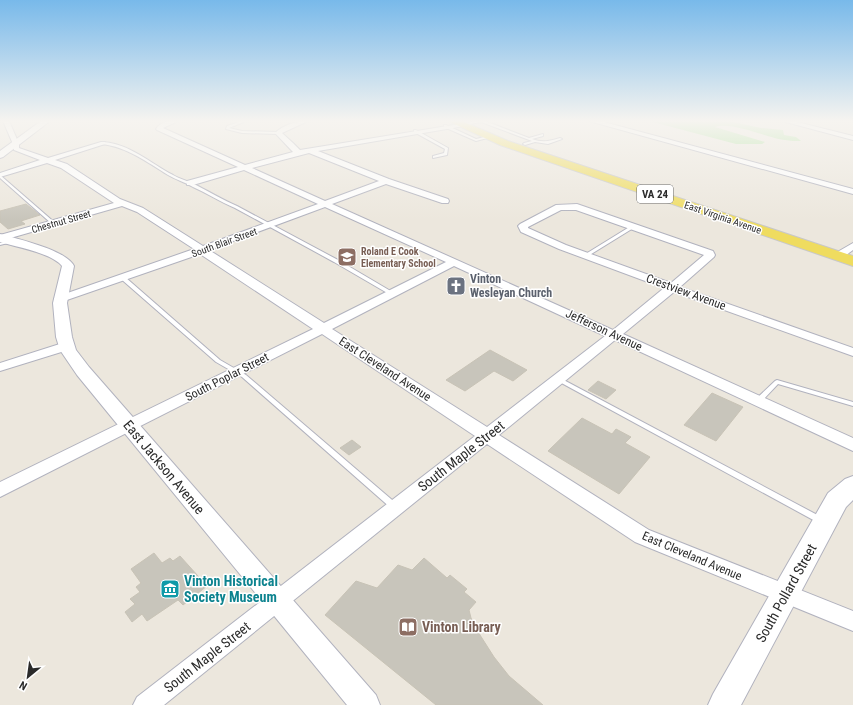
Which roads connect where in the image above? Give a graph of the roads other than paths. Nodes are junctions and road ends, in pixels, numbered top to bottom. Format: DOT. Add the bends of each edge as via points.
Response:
graph roads {
  1 [pos="31,154"];
  2 [pos="69,154"];
  3 [pos="133,154"];
  4 [pos="213,154"];
  5 [pos="295,154"];
  6 [pos="318,154"];
  7 [pos="446,154"];
  8 [pos="541,154"];
  9 [pos="567,154"];
  10 [pos="713,154"];
  11 [pos="434,157"];
  12 [pos="50,160"];
  13 [pos="245,168"];
  14 [pos="0,176"];
  15 [pos="386,182"];
  16 [pos="190,184"];
  17 [pos="853,192"];
  18 [pos="445,201"];
  19 [pos="122,203"];
  20 [pos="326,205"];
  21 [pos="53,223"];
  22 [pos="270,225"];
  23 [pos="633,227"];
  24 [pos="3,240"];
  25 [pos="201,250"];
  26 [pos="849,253"];
  27 [pos="586,255"];
  28 [pos="454,262"];
  29 [pos="123,278"];
  30 [pos="672,287"];
  31 [pos="391,294"];
  32 [pos="60,299"];
  33 [pos="322,328"];
  34 [pos="613,334"];
  35 [pos="66,346"];
  36 [pos="853,352"];
  37 [pos="0,367"];
  38 [pos="238,372"];
  39 [pos="558,379"];
  40 [pos="758,401"];
  41 [pos="853,404"];
  42 [pos="130,426"];
  43 [pos="487,436"];
  44 [pos="853,445"];
  45 [pos="853,486"];
  46 [pos="0,490"];
  47 [pos="395,507"];
  48 [pos="825,523"];
  49 [pos="786,594"];
  50 [pos="278,601"];
  51 [pos="853,621"];
  52 [pos="145,705"];
  53 [pos="366,705"];
  54 [pos="724,705"];
  1 -- 12 [label="street, East Cleveland Avenue"];
  2 -- 12 [label="street"];
  3 -- 16 [label="lane"];
  4 -- 13 [label="street, Jefferson Avenue"];
  5 -- 13 [label="street"];
  6 -- 15 [label="street"];
  7 -- 11 [label="lane"];
  8 -- 26 [label="main road, East Virginia Avenue / VA 24"];
  9 -- 26 [label="main road, East Virginia Avenue / VA 24"];
  10 -- 17 [label="street"];
  12 -- 14 [label="street"];
  12 -- 19 [label="street, East Cleveland Avenue" via="64,166"];
  13 -- 16 [label="street"];
  13 -- 20 [label="street, Jefferson Avenue"];
  14 -- 21 [label="lane"];
  15 -- 18 [label="street"];
  15 -- 20 [label="street, South Blair Street"];
  16 -- 22 [label="lane"];
  19 -- 21 [label="street, Chestnut Street"];
  19 -- 25 [label="street, East Cleveland Avenue" via="134,207"];
  20 -- 22 [label="street, South Blair Street"];
  20 -- 28 [label="street, Jefferson Avenue"];
  21 -- 24 [label="street, Chestnut Street"];
  22 -- 25 [label="street, South Blair Street"];
  22 -- 31 [label="lane"];
  23 -- 27 [label="lane"];
  23 -- 27 [label="street, Crestview Avenue" via="577,207 567,206 559,207 523,226 524,230 532,234"];
  23 -- 30 [label="street, South Maple Street" via="709,253 710,256"];
  24 -- 32 [label="street, East Jackson Avenue" via="55,255 66,262 68,266"];
  25 -- 29 [label="street, South Blair Street"];
  25 -- 33 [label="street, East Cleveland Avenue"];
  27 -- 30 [label="street, Crestview Avenue"];
  28 -- 31 [label="street, South Poplar Street"];
  28 -- 34 [label="street, Jefferson Avenue"];
  29 -- 32 [label="street, South Blair Street"];
  29 -- 38 [label="lane" via="218,361"];
  30 -- 34 [label="street, South Maple Street"];
  30 -- 36 [label="street, Crestview Avenue"];
  31 -- 33 [label="street, South Poplar Street"];
  32 -- 35 [label="street, East Jackson Avenue"];
  33 -- 38 [label="street, South Poplar Street"];
  33 -- 43 [label="street, East Cleveland Avenue"];
  34 -- 39 [label="street, South Maple Street"];
  34 -- 40 [label="street, Jefferson Avenue"];
  35 -- 37 [label="street"];
  35 -- 42 [label="street, East Jackson Avenue" via="83,371"];
  38 -- 42 [label="street, South Poplar Street"];
  38 -- 47 [label="lane"];
  39 -- 43 [label="street, South Maple Street"];
  39 -- 48 [label="lane"];
  40 -- 41 [label="lane" via="777,382"];
  40 -- 44 [label="street, Jefferson Avenue"];
  42 -- 46 [label="street, South Poplar Street"];
  42 -- 50 [label="street, East Jackson Avenue"];
  43 -- 47 [label="street, South Maple Street"];
  43 -- 49 [label="street, East Cleveland Avenue" via="642,536"];
  45 -- 48 [label="main road, South Pollard Street" via="838,500"];
  47 -- 50 [label="street, South Maple Street"];
  48 -- 49 [label="main road, South Pollard Street"];
  49 -- 51 [label="street, East Cleveland Avenue"];
  49 -- 54 [label="main road, South Pollard Street"];
  50 -- 52 [label="street, South Maple Street"];
  50 -- 53 [label="street, East Jackson Avenue"];
}
